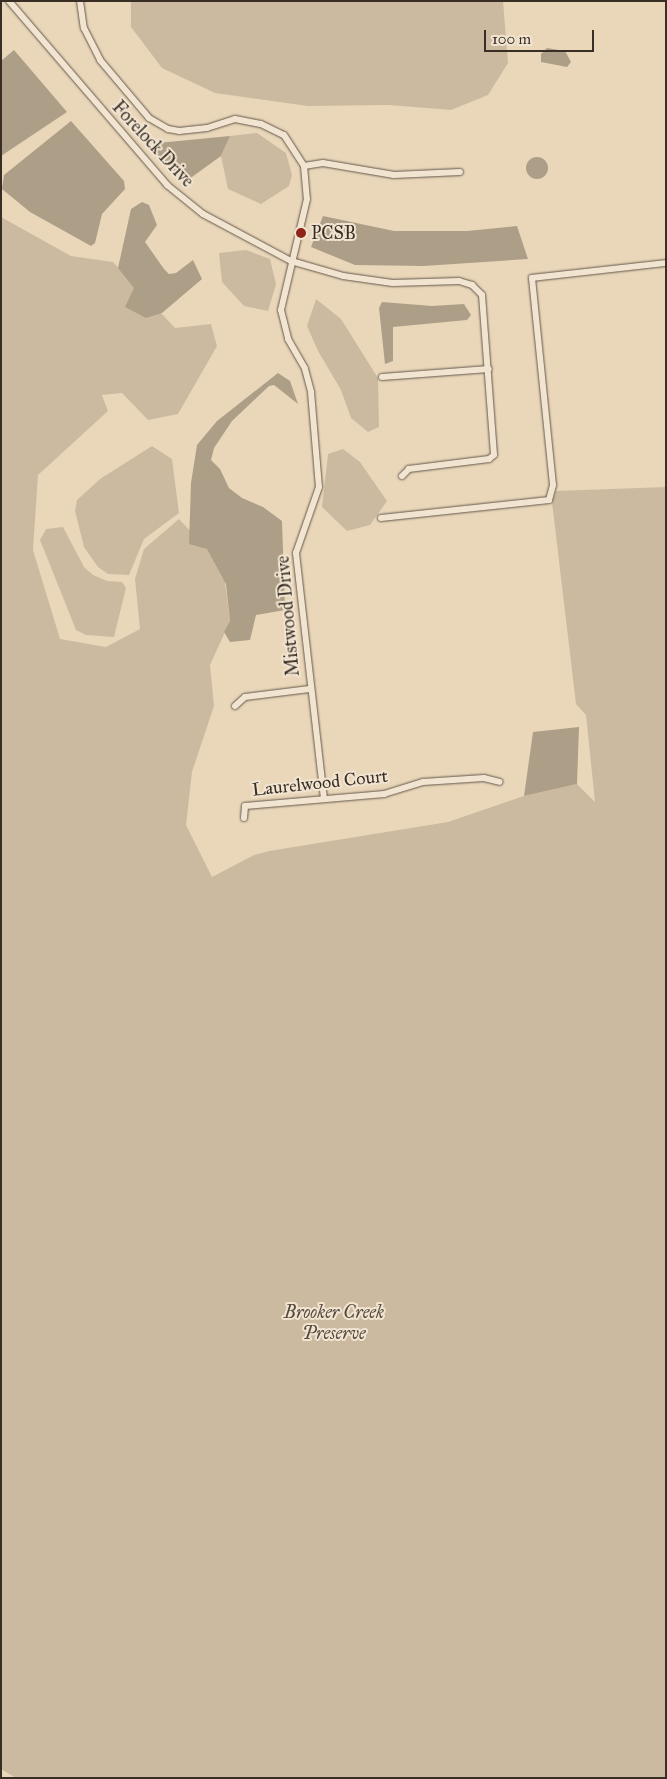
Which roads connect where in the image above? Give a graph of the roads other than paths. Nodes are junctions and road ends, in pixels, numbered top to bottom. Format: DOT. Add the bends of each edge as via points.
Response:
graph roads {
  1 [pos="9,1"];
  2 [pos="80,1"];
  3 [pos="304,166"];
  4 [pos="460,172"];
  5 [pos="291,261"];
  6 [pos="666,263"];
  7 [pos="489,370"];
  8 [pos="382,377"];
  9 [pos="402,476"];
  10 [pos="381,518"];
  11 [pos="310,688"];
  12 [pos="235,706"];
  13 [pos="500,782"];
  14 [pos="324,798"];
  15 [pos="244,818"];
  1 -- 5 [label="street, Forelock Drive" via="167,185 203,214"];
  2 -- 3 [label="street" via="84,28 100,60 157,123 179,131 207,128 235,119 261,124 284,135"];
  3 -- 4 [label="street" via="323,163 394,175"];
  3 -- 5 [label="street, Mistwood Drive" via="308,199"];
  5 -- 7 [label="street, Forelock Drive" via="344,276 393,283 459,281 472,285 482,295"];
  5 -- 11 [label="street, Mistwood Drive" via="281,310 288,339 304,369 311,392 319,487 296,554"];
  6 -- 10 [label="street" via="532,278 553,485 549,500"];
  7 -- 8 [label="street"];
  7 -- 9 [label="street" via="494,455 489,459 409,469"];
  11 -- 12 [label="street" via="245,697"];
  11 -- 14 [label="street, Mistwood Drive"];
  13 -- 14 [label="street, Laurelwood Court" via="484,778 423,782 384,794"];
  14 -- 15 [label="street, Laurelwood Court" via="245,806"];
}
